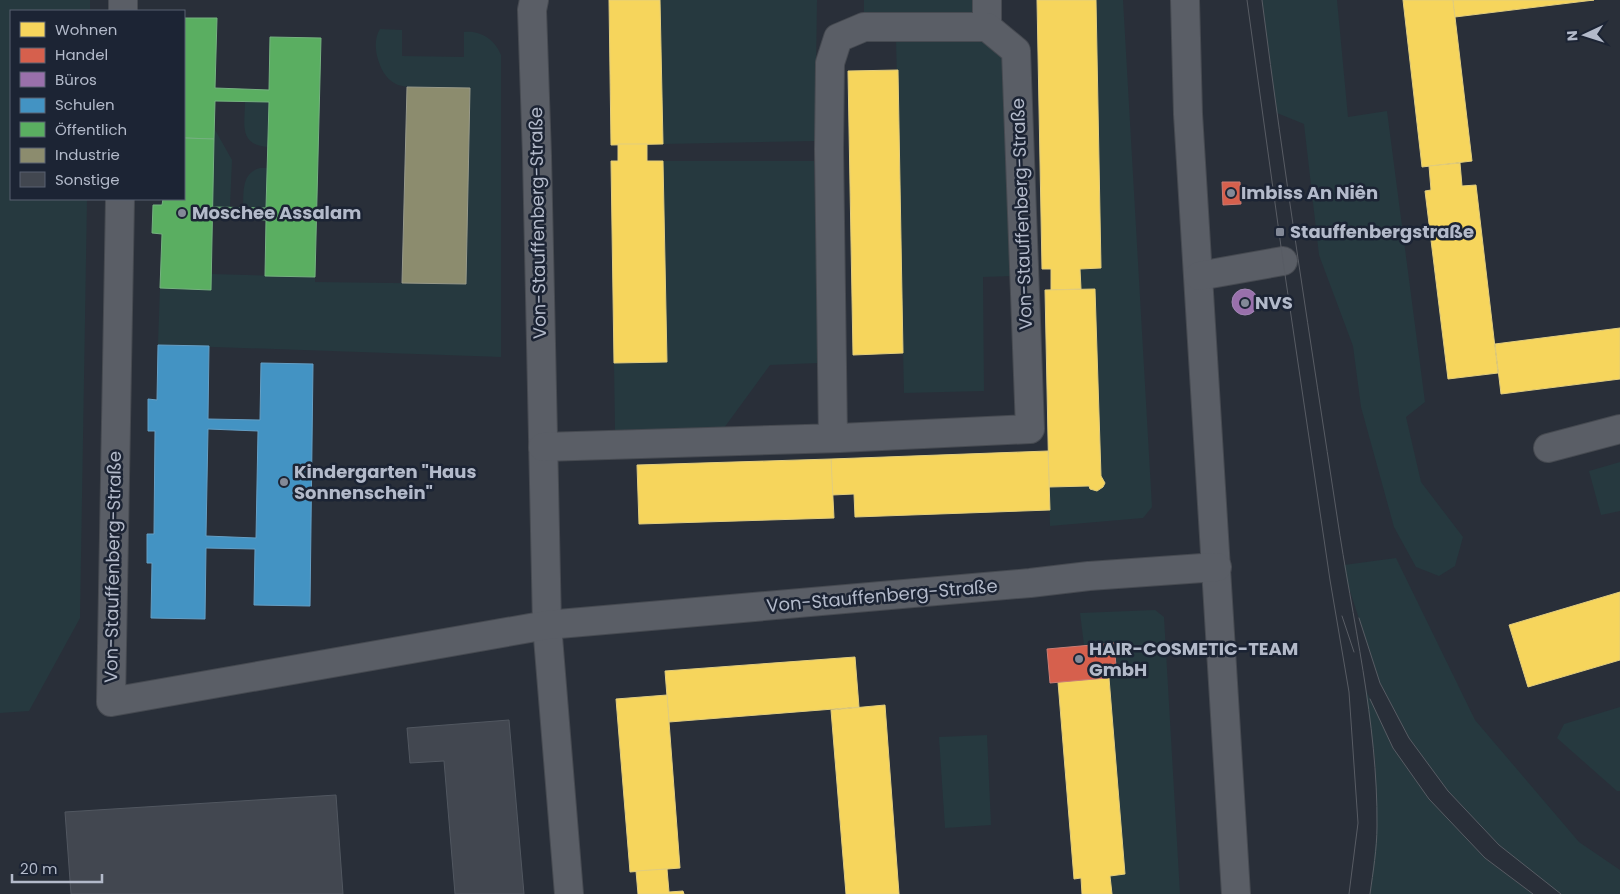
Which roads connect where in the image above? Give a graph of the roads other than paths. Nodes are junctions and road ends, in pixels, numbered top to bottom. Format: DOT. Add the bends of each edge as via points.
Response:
graph roads {
  1 [pos="534,0"];
  2 [pos="987,0"];
  3 [pos="1185,0"];
  4 [pos="987,27"];
  5 [pos="120,200"];
  6 [pos="1283,261"];
  7 [pos="1199,276"];
  8 [pos="1620,429"];
  9 [pos="834,438"];
  10 [pos="543,447"];
  11 [pos="1548,448"];
  12 [pos="1217,567"];
  13 [pos="547,625"];
  14 [pos="569,894"];
  15 [pos="1236,894"];
  1 -- 10 [label="street, Von-Stauffenberg-Straße"];
  2 -- 4 [label="street"];
  3 -- 7 [label="street" via="1188,114"];
  4 -- 9 [label="street" via="864,27 838,38 830,63 829,139"];
  4 -- 9 [label="street, Von-Stauffenberg-Straße" via="1016,51 1030,429"];
  5 -- 13 [label="street, Von-Stauffenberg-Straße" via="111,702"];
  6 -- 7 [label="street"];
  7 -- 12 [label="street"];
  8 -- 11 [label="street"];
  9 -- 10 [label="street, Von-Stauffenberg-Straße"];
  10 -- 13 [label="street, Von-Stauffenberg-Straße"];
  12 -- 13 [label="street, Von-Stauffenberg-Straße"];
  12 -- 15 [label="street"];
  13 -- 14 [label="street, Von-Stauffenberg-Straße"];
}
